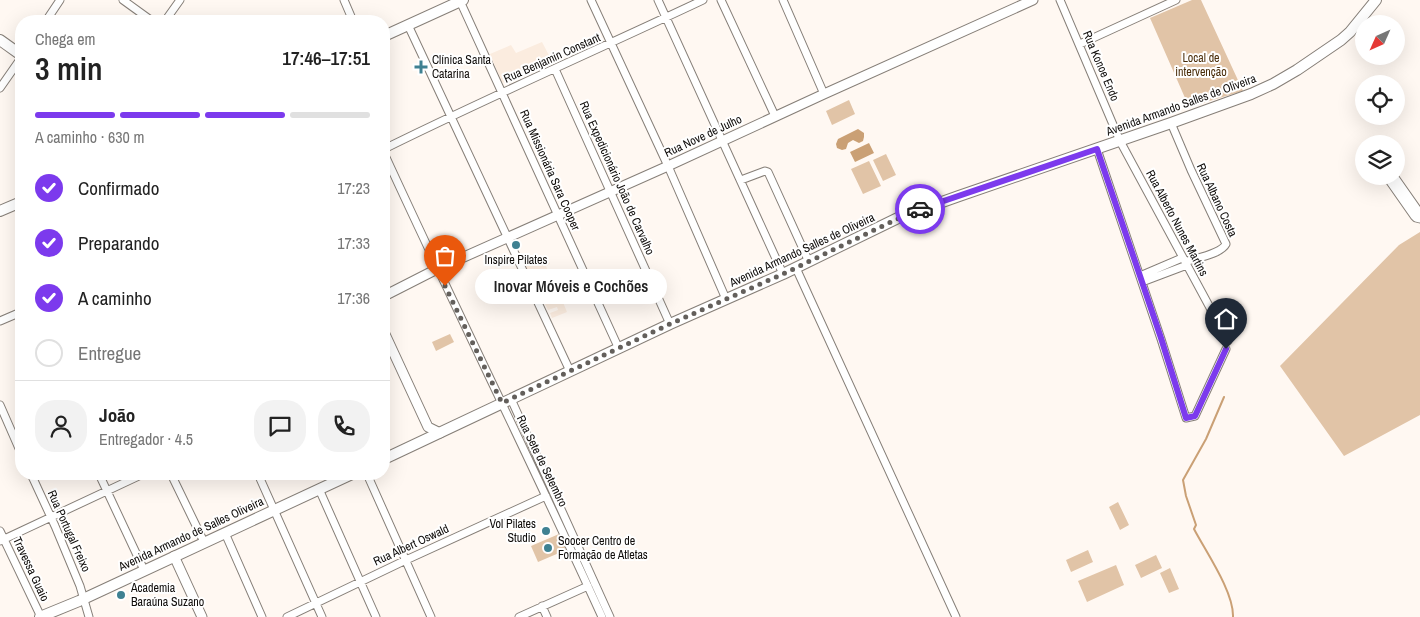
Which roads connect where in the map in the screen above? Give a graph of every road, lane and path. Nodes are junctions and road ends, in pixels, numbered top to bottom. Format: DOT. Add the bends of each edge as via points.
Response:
graph roads {
  1 [pos="60,0"];
  2 [pos="123,0"];
  3 [pos="180,0"];
  4 [pos="344,0"];
  5 [pos="591,0"];
  6 [pos="658,0"];
  7 [pos="703,0"];
  8 [pos="721,0"];
  9 [pos="783,0"];
  10 [pos="1033,0"];
  11 [pos="1060,0"];
  12 [pos="1176,0"];
  13 [pos="1376,0"];
  14 [pos="462,1"];
  15 [pos="50,15"];
  16 [pos="144,15"];
  17 [pos="169,15"];
  18 [pos="350,15"];
  19 [pos="666,17"];
  20 [pos="408,25"];
  21 [pos="390,33"];
  22 [pos="0,40"];
  23 [pos="612,43"];
  24 [pos="1080,44"];
  25 [pos="15,51"];
  26 [pos="15,65"];
  27 [pos="555,69"];
  28 [pos="0,88"];
  29 [pos="502,93"];
  30 [pos="824,94"];
  31 [pos="450,116"];
  32 [pos="775,116"];
  33 [pos="1171,123"];
  34 [pos="722,140"];
  35 [pos="1120,141"];
  36 [pos="390,146"];
  37 [pos="1097,149"];
  38 [pos="390,166"];
  39 [pos="668,166"];
  40 [pos="741,180"];
  41 [pos="1392,185"];
  42 [pos="1400,185"];
  43 [pos="610,192"];
  44 [pos="15,205"];
  45 [pos="0,211"];
  46 [pos="1420,213"];
  47 [pos="557,216"];
  48 [pos="1420,219"];
  49 [pos="508,238"];
  50 [pos="1185,261"];
  51 [pos="809,262"];
  52 [pos="796,268"];
  53 [pos="437,270"];
  54 [pos="783,274"];
  55 [pos="1141,279"];
  56 [pos="390,293"];
  57 [pos="726,300"];
  58 [pos="15,315"];
  59 [pos="0,321"];
  60 [pos="670,324"];
  61 [pos="390,345"];
  62 [pos="618,349"];
  63 [pos="570,371"];
  64 [pos="506,401"];
  65 [pos="0,404"];
  66 [pos="428,427"];
  67 [pos="440,433"];
  68 [pos="15,438"];
  69 [pos="424,440"];
  70 [pos="390,456"];
  71 [pos="34,480"];
  72 [pos="102,480"];
  73 [pos="130,480"];
  74 [pos="174,480"];
  75 [pos="261,480"];
  76 [pos="339,480"];
  77 [pos="369,480"];
  78 [pos="319,489"];
  79 [pos="107,491"];
  80 [pos="546,496"];
  81 [pos="274,510"];
  82 [pos="51,517"];
  83 [pos="0,531"];
  84 [pos="224,533"];
  85 [pos="2,540"];
  86 [pos="204,542"];
  87 [pos="174,556"];
  88 [pos="406,560"];
  89 [pos="144,570"];
  90 [pos="360,582"];
  91 [pos="588,586"];
  92 [pos="83,598"];
  93 [pos="316,603"];
  94 [pos="542,606"];
  95 [pos="41,617"];
  96 [pos="89,617"];
  97 [pos="202,617"];
  98 [pos="262,617"];
  99 [pos="287,617"];
  100 [pos="322,617"];
  101 [pos="376,617"];
  102 [pos="432,617"];
  103 [pos="519,617"];
  104 [pos="547,617"];
  105 [pos="602,617"];
  106 [pos="610,617"];
  107 [pos="956,617"];
  1 -- 15 [label="street"];
  2 -- 16 [label="street"];
  3 -- 17 [label="street"];
  4 -- 18 [label="street"];
  5 -- 23 [label="street"];
  6 -- 19 [label="street"];
  7 -- 19 [label="street, Rua Benjamin Constant"];
  8 -- 32 [label="street"];
  9 -- 30 [label="street"];
  10 -- 30 [label="street, Rua Nove de Julho"];
  11 -- 24 [label="street, Rua Konoe Endo"];
  12 -- 24 [label="street"];
  13 -- 33 [label="main road, Avenida Armando Salles de Oliveira" via="1341,40 1297,70 1251,94"];
  14 -- 20 [label="main road"];
  14 -- 29 [label="street, Rua Missionária Sara Cooper"];
  19 -- 23 [label="street, Rua Benjamin Constant"];
  19 -- 34 [label="street"];
  20 -- 21 [label="main road"];
  20 -- 31 [label="street"];
  22 -- 25 [label="main road"];
  23 -- 27 [label="street, Rua Benjamin Constant"];
  23 -- 39 [label="street"];
  24 -- 35 [label="street, Rua Konoe Endo"];
  26 -- 28 [label="street"];
  27 -- 29 [label="street, Rua Benjamin Constant"];
  27 -- 43 [label="street, Rua Expedicionário João de Carvalho"];
  29 -- 31 [label="street, Rua Benjamin Constant"];
  29 -- 47 [label="street, Rua Missionária Sara Cooper"];
  30 -- 32 [label="street, Rua Nove de Julho"];
  31 -- 36 [label="street, Rua Benjamin Constant"];
  31 -- 49 [label="street"];
  32 -- 34 [label="street, Rua Nove de Julho"];
  33 -- 35 [label="main road, Avenida Armando Salles de Oliveira"];
  33 -- 50 [label="street, Rua Albano Costa" via="1226,244 1220,251"];
  34 -- 39 [label="street, Rua Nove de Julho"];
  34 -- 40 [label="street"];
  35 -- 37 [label="main road, Avenida Armando Salles de Oliveira"];
  35 -- 50 [label="street, Rua Alberto Nunes Martins"];
  37 -- 51 [label="main road, Avenida Armando Salles de Oliveira" via="916,211"];
  37 -- 55 [label="street"];
  38 -- 53 [label="street, Rua Sete de Setembro"];
  39 -- 43 [label="street, Rua Nove de Julho"];
  39 -- 57 [label="street"];
  40 -- 51 [label="street" via="768,172"];
  40 -- 54 [label="street"];
  41 -- 48 [label="street" via="1414,216"];
  42 -- 46 [label="street"];
  43 -- 47 [label="street, Rua Nove de Julho"];
  43 -- 60 [label="street, Rua Expedicionário João de Carvalho"];
  44 -- 45 [label="main road"];
  47 -- 49 [label="street, Rua Nove de Julho"];
  47 -- 62 [label="street, Rua Missionária Sara Cooper"];
  49 -- 53 [label="street, Rua Nove de Julho"];
  49 -- 63 [label="street"];
  50 -- 55 [label="street, Rua Albano Costa"];
  50 -- 55 [label="street, Rua Alberto Nunes Martins" via="1227,345 1195,416 1186,418"];
  51 -- 52 [label="main road, Avenida Armando Salles de Oliveira"];
  52 -- 54 [label="main road, Avenida Armando Salles de Oliveira"];
  52 -- 107 [label="street"];
  53 -- 56 [label="street, Rua Nove de Julho"];
  53 -- 64 [label="street, Rua Sete de Setembro"];
  54 -- 57 [label="main road, Avenida Armando Salles de Oliveira"];
  57 -- 60 [label="main road, Avenida Armando Salles de Oliveira"];
  58 -- 59 [label="street"];
  60 -- 62 [label="main road, Avenida Armando Salles de Oliveira"];
  61 -- 66 [label="street"];
  62 -- 63 [label="main road, Avenida Armando Salles de Oliveira"];
  63 -- 64 [label="main road, Avenida Armando Salles de Oliveira"];
  64 -- 67 [label="main road, Avenida Armando Salles de Oliveira"];
  64 -- 80 [label="street, Rua Sete de Setembro"];
  64 -- 106 [label="street, Rua Sete de Setembro"];
  65 -- 68 [label="street"];
  66 -- 67 [label="street"];
  66 -- 69 [label="street"];
  67 -- 69 [label="main road, Avenida Armando Salles de Oliveira"];
  69 -- 70 [label="main road"];
  71 -- 82 [label="street, Rua Portugal Freixo"];
  72 -- 79 [label="street"];
  73 -- 79 [label="street"];
  74 -- 86 [label="street"];
  75 -- 81 [label="street"];
  76 -- 78 [label="main road, Avenida Armando de Salles Oliveira"];
  77 -- 88 [label="street"];
  78 -- 81 [label="main road, Avenida Armando de Salles Oliveira"];
  78 -- 90 [label="street"];
  79 -- 82 [label="street"];
  79 -- 89 [label="street"];
  80 -- 88 [label="street, Rua Albert Oswald"];
  80 -- 91 [label="street, Rua Sete de Setembro"];
  81 -- 84 [label="main road, Avenida Armando de Salles Oliveira"];
  81 -- 93 [label="street"];
  82 -- 85 [label="street"];
  82 -- 92 [label="street, Rua Portugal Freixo"];
  83 -- 85 [label="street, Travessa Guaio"];
  84 -- 86 [label="main road, Avenida Armando de Salles Oliveira"];
  84 -- 98 [label="street"];
  85 -- 95 [label="street, Travessa Guaio"];
  86 -- 87 [label="main road, Avenida Armando de Salles Oliveira"];
  87 -- 89 [label="main road, Avenida Armando de Salles Oliveira"];
  87 -- 97 [label="street"];
  88 -- 90 [label="street, Rua Albert Oswald"];
  88 -- 102 [label="street"];
  89 -- 92 [label="main road, Avenida Armando de Salles Oliveira"];
  90 -- 93 [label="street, Rua Albert Oswald"];
  90 -- 101 [label="street"];
  91 -- 94 [label="street"];
  91 -- 105 [label="street, Rua Sete de Setembro"];
  92 -- 95 [label="main road, Avenida Armando de Salles Oliveira"];
  92 -- 96 [label="street, Rua Portugal Freixo"];
  93 -- 99 [label="street, Rua Albert Oswald"];
  93 -- 100 [label="street"];
  94 -- 103 [label="street"];
  94 -- 104 [label="street"];
}
